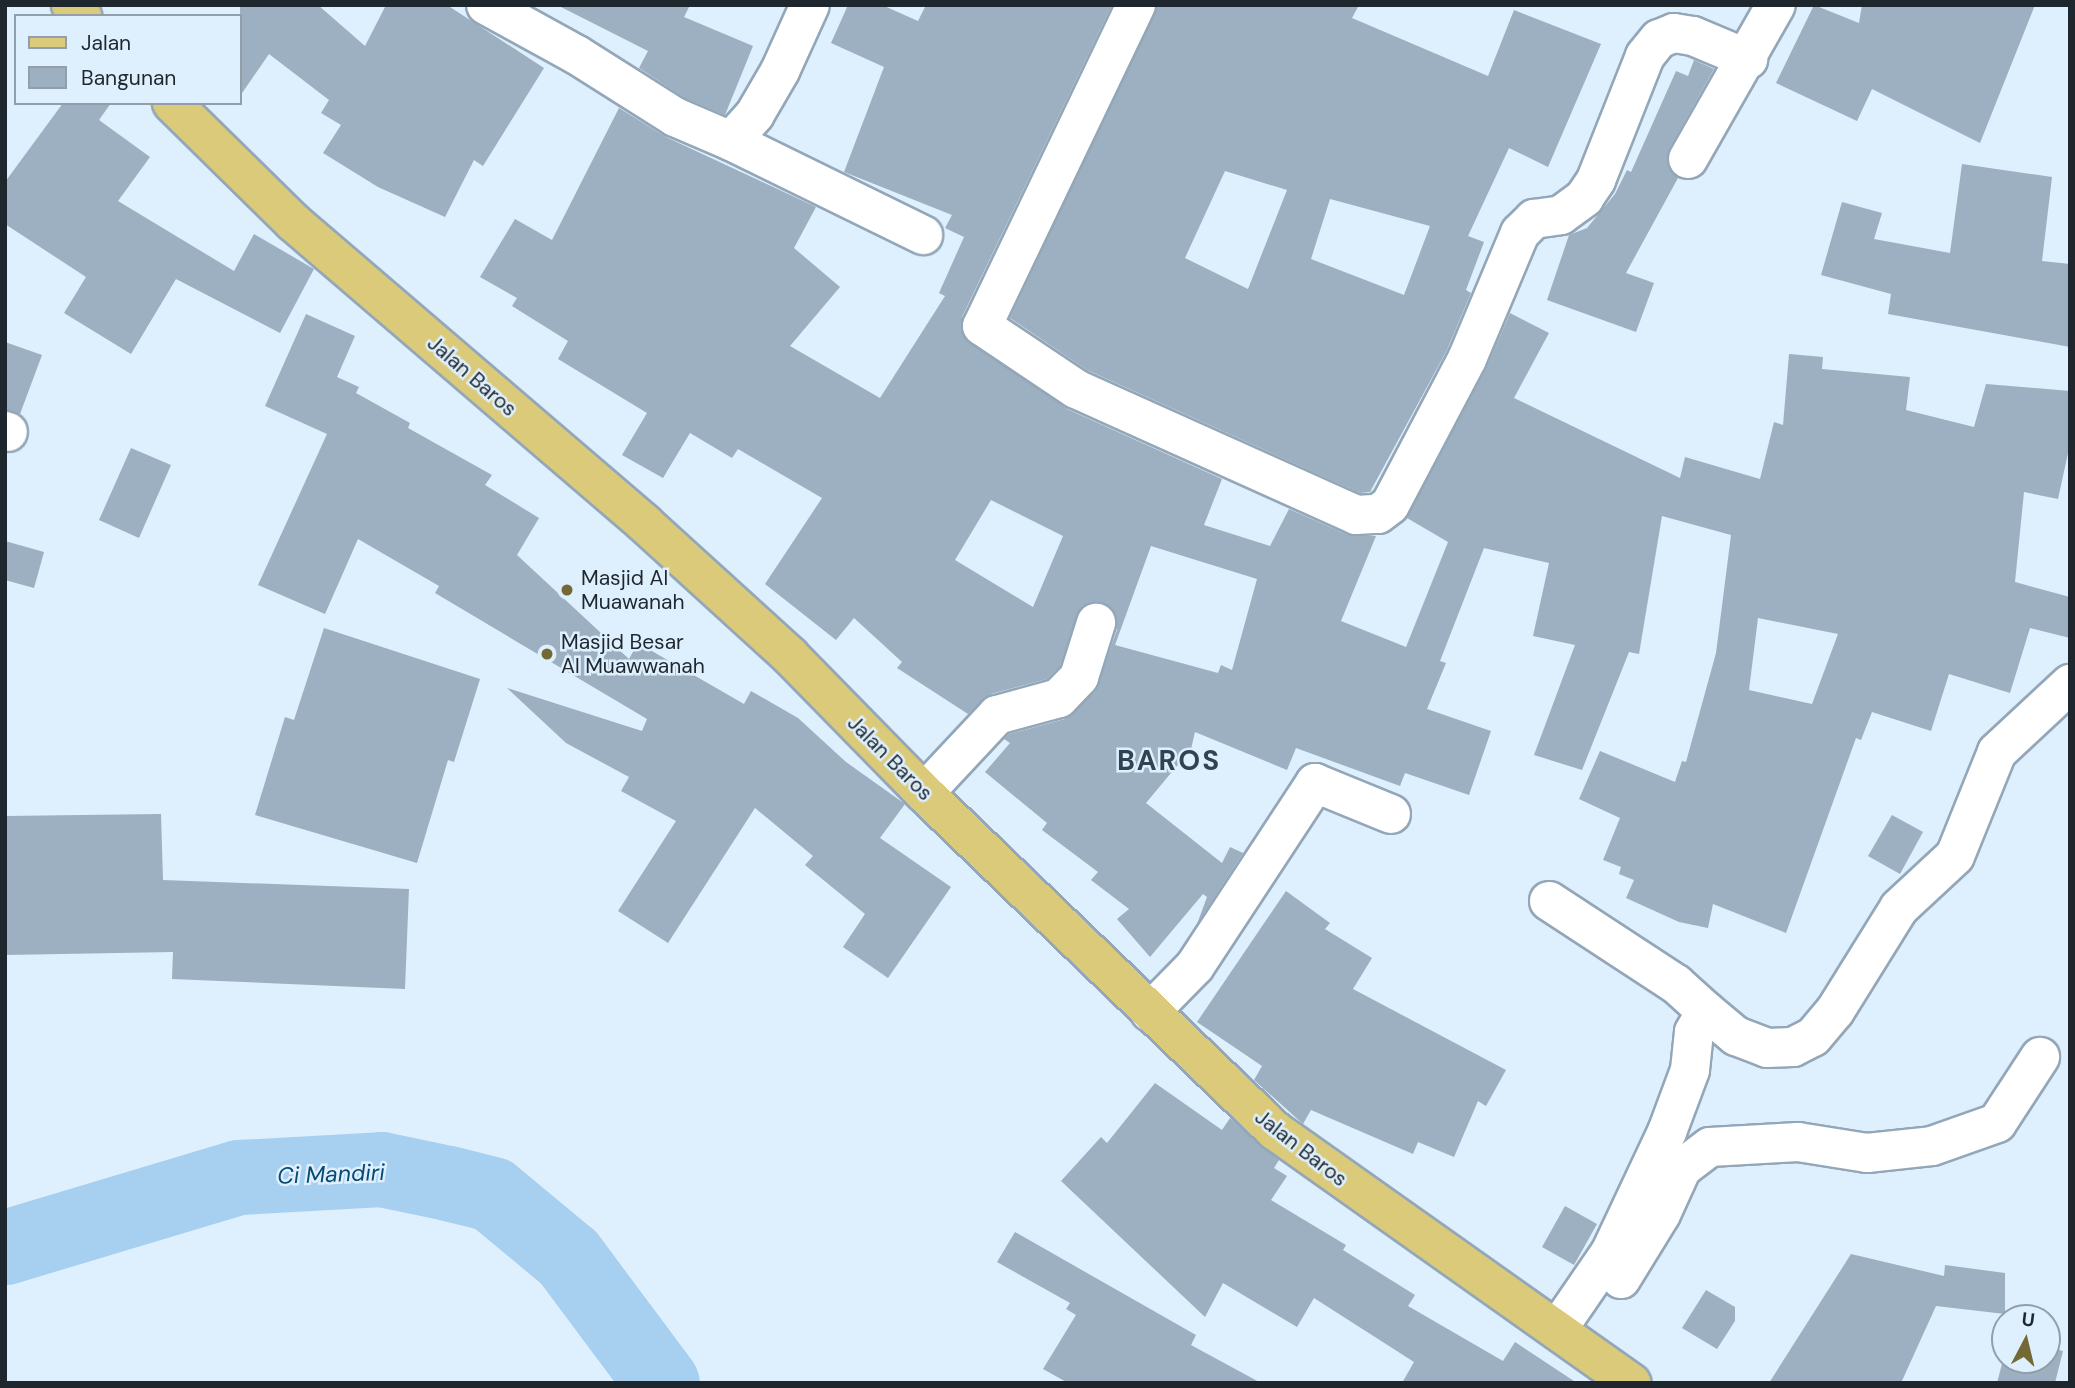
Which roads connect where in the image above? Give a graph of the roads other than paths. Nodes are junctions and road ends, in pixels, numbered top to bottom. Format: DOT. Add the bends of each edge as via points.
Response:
graph roads {
  1 [pos="486,5"];
  2 [pos="810,5"];
  3 [pos="1136,5"];
  4 [pos="1776,5"];
  5 [pos="1748,59"];
  6 [pos="174,105"];
  7 [pos="731,141"];
  8 [pos="1688,159"];
  9 [pos="923,235"];
  10 [pos="1096,623"];
  11 [pos="2070,684"];
  12 [pos="924,793"];
  13 [pos="1391,814"];
  14 [pos="1549,901"];
  15 [pos="1706,1011"];
  16 [pos="1150,1012"];
  17 [pos="2040,1057"];
  18 [pos="1567,1338"];
  19 [pos="1632,1383"];
  1 -- 7 [label="street" via="675,117"];
  2 -- 7 [label="street" via="780,71 755,114"];
  3 -- 5 [label="street" via="982,326 1076,389 1356,515 1378,514 1390,505 1467,359 1520,233 1534,219 1561,215 1584,198 1596,180 1645,56 1659,39 1674,33 1693,36"];
  4 -- 5 [label="street"];
  5 -- 8 [label="street"];
  6 -- 12 [label="main road, Jalan Baros" via="293,222 790,656"];
  7 -- 9 [label="street"];
  10 -- 12 [label="street" via="1079,677 1059,698 997,715"];
  11 -- 15 [label="street" via="1997,752 1955,856 1899,908 1814,1037 1793,1047 1767,1048 1736,1035"];
  12 -- 16 [label="main road, Jalan Baros"];
  13 -- 16 [label="street" via="1315,783 1195,966"];
  14 -- 15 [label="street" via="1676,984"];
  15 -- 18 [label="street" via="1694,1032 1690,1070 1667,1132"];
  16 -- 18 [label="main road, Jalan Baros" via="1274,1130"];
  17 -- 18 [label="street" via="1997,1123 1932,1146 1867,1153 1798,1142 1710,1147 1682,1168 1661,1214"];
  18 -- 19 [label="main road, Jalan Baros"];
}
